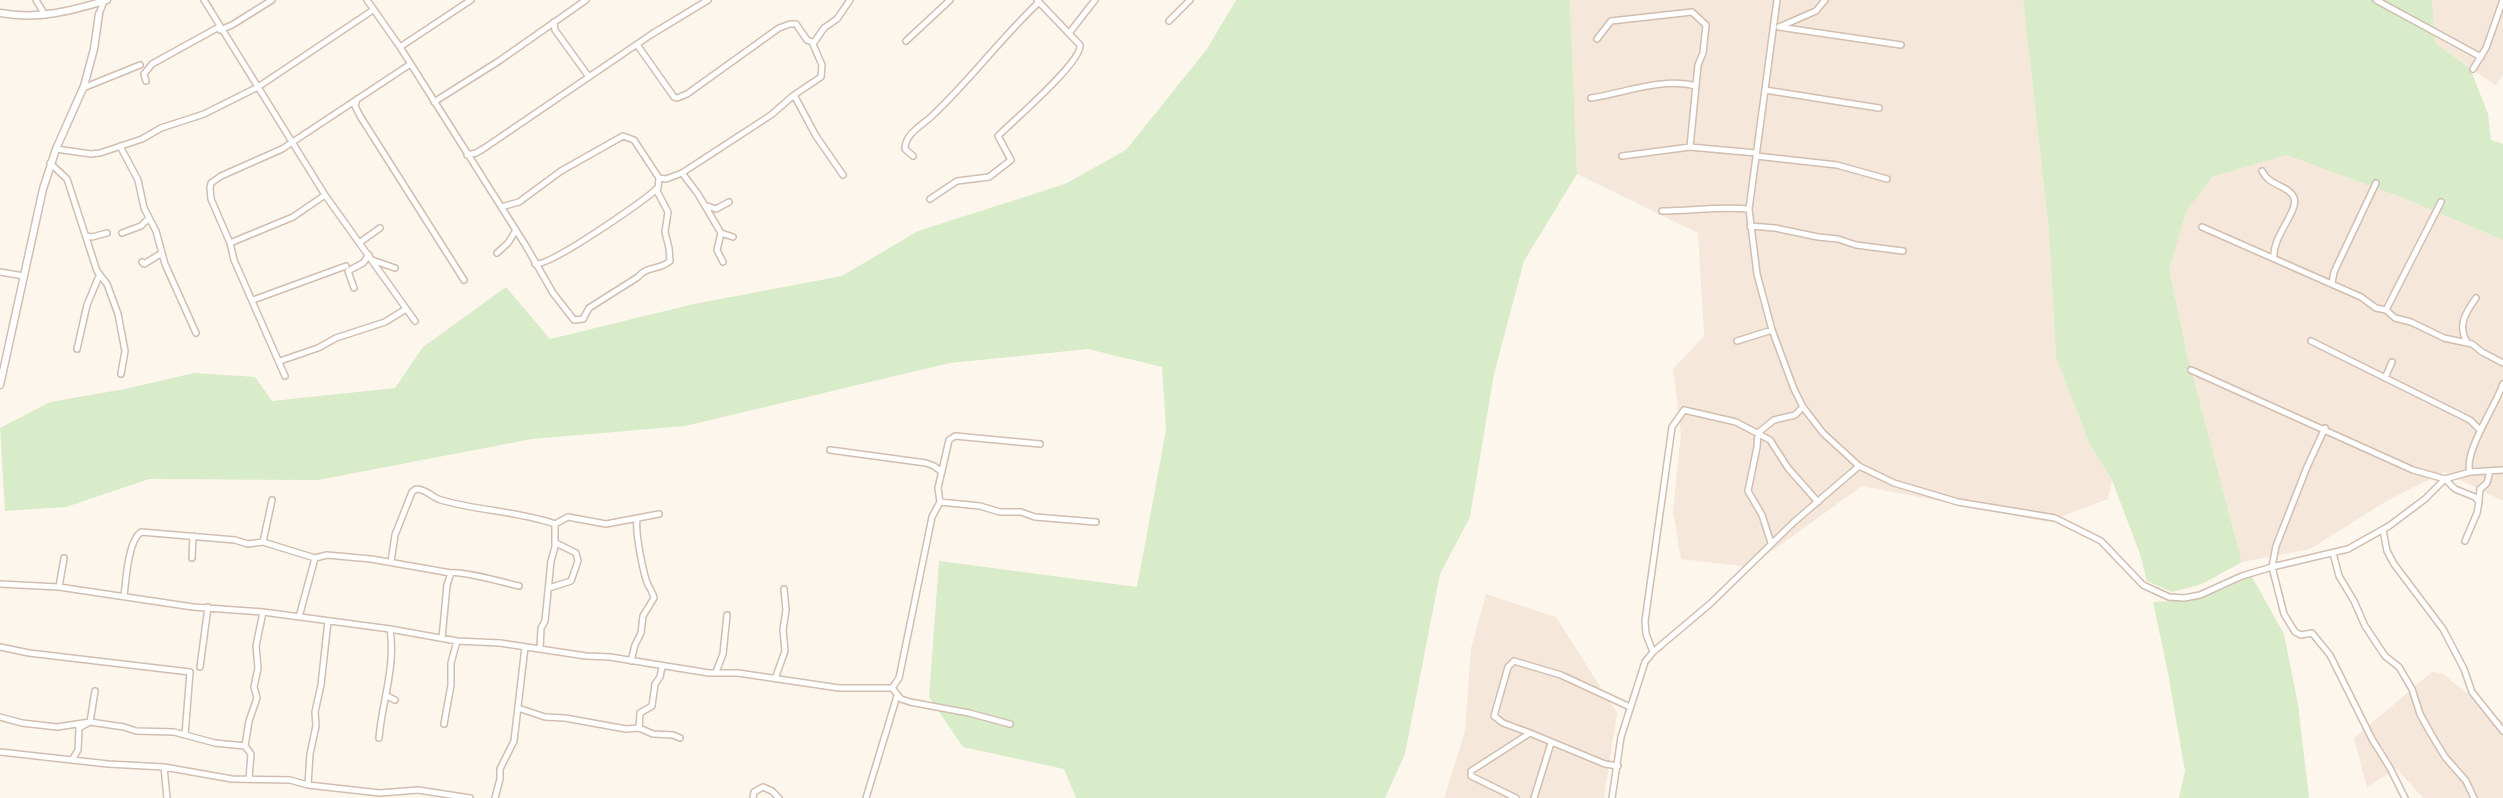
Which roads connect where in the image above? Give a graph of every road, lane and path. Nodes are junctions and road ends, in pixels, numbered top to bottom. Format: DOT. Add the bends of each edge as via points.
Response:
graph roads {
  1 [pos="36,0"];
  2 [pos="204,0"];
  3 [pos="272,0"];
  4 [pos="367,0"];
  5 [pos="471,0"];
  6 [pos="586,0"];
  7 [pos="708,0"];
  8 [pos="850,0"];
  9 [pos="950,0"];
  10 [pos="1095,0"];
  11 [pos="1190,0"];
  12 [pos="1777,0"];
  13 [pos="1825,0"];
  14 [pos="2376,0"];
  15 [pos="2503,0"];
  16 [pos="106,1"];
  17 [pos="1038,1"];
  18 [pos="92,4"];
  19 [pos="373,10"];
  20 [pos="0,13"];
  21 [pos="99,14"];
  22 [pos="45,15"];
  23 [pos="1169,21"];
  24 [pos="554,22"];
  25 [pos="1776,27"];
  26 [pos="219,28"];
  27 [pos="1070,32"];
  28 [pos="1597,39"];
  29 [pos="906,41"];
  30 [pos="813,44"];
  31 [pos="1900,45"];
  32 [pos="638,46"];
  33 [pos="400,47"];
  34 [pos="2481,57"];
  35 [pos="140,65"];
  36 [pos="410,65"];
  37 [pos="2474,69"];
  38 [pos="589,77"];
  39 [pos="146,81"];
  40 [pos="1696,86"];
  41 [pos="258,87"];
  42 [pos="83,88"];
  43 [pos="1765,90"];
  44 [pos="794,95"];
  45 [pos="357,98"];
  46 [pos="1591,98"];
  47 [pos="434,102"];
  48 [pos="1879,108"];
  49 [pos="292,141"];
  50 [pos="1690,147"];
  51 [pos="56,148"];
  52 [pos="122,149"];
  53 [pos="1756,154"];
  54 [pos="467,155"];
  55 [pos="913,156"];
  56 [pos="1622,156"];
  57 [pos="50,163"];
  58 [pos="2262,171"];
  59 [pos="682,173"];
  60 [pos="843,175"];
  61 [pos="659,178"];
  62 [pos="1887,179"];
  63 [pos="2376,183"];
  64 [pos="656,189"];
  65 [pos="325,195"];
  66 [pos="930,199"];
  67 [pos="729,202"];
  68 [pos="2441,202"];
  69 [pos="705,205"];
  70 [pos="501,207"];
  71 [pos="1749,209"];
  72 [pos="1662,211"];
  73 [pos="148,218"];
  74 [pos="1750,226"];
  75 [pos="2202,227"];
  76 [pos="380,228"];
  77 [pos="516,230"];
  78 [pos="107,233"];
  79 [pos="122,233"];
  80 [pos="721,233"];
  81 [pos="86,236"];
  82 [pos="733,237"];
  83 [pos="230,243"];
  84 [pos="358,243"];
  85 [pos="1903,251"];
  86 [pos="497,252"];
  87 [pos="162,253"];
  88 [pos="371,257"];
  89 [pos="2274,258"];
  90 [pos="142,262"];
  91 [pos="723,262"];
  92 [pos="535,264"];
  93 [pos="346,266"];
  94 [pos="394,268"];
  95 [pos="0,273"];
  96 [pos="24,276"];
  97 [pos="99,276"];
  98 [pos="464,280"];
  99 [pos="2332,284"];
  100 [pos="354,288"];
  101 [pos="2476,297"];
  102 [pos="253,300"];
  103 [pos="406,309"];
  104 [pos="2386,310"];
  105 [pos="415,321"];
  106 [pos="1772,330"];
  107 [pos="196,333"];
  108 [pos="1737,341"];
  109 [pos="2312,341"];
  110 [pos="2467,342"];
  111 [pos="77,349"];
  112 [pos="280,361"];
  113 [pos="2392,362"];
  114 [pos="2503,363"];
  115 [pos="2191,370"];
  116 [pos="121,374"];
  117 [pos="285,376"];
  118 [pos="2385,378"];
  119 [pos="2503,384"];
  120 [pos="0,385"];
  121 [pos="1803,407"];
  122 [pos="2325,428"];
  123 [pos="2480,430"];
  124 [pos="1758,432"];
  125 [pos="1040,444"];
  126 [pos="830,450"];
  127 [pos="1859,466"];
  128 [pos="2503,470"];
  129 [pos="2490,471"];
  130 [pos="942,472"];
  131 [pos="2470,472"];
  132 [pos="2445,479"];
  133 [pos="272,500"];
  134 [pos="940,502"];
  135 [pos="1818,502"];
  136 [pos="2478,502"];
  137 [pos="658,514"];
  138 [pos="636,519"];
  139 [pos="1096,522"];
  140 [pos="555,524"];
  141 [pos="2383,530"];
  142 [pos="194,536"];
  143 [pos="2465,541"];
  144 [pos="263,542"];
  145 [pos="555,543"];
  146 [pos="1771,543"];
  147 [pos="2333,553"];
  148 [pos="64,558"];
  149 [pos="192,558"];
  150 [pos="315,558"];
  151 [pos="391,562"];
  152 [pos="2272,567"];
  153 [pos="451,573"];
  154 [pos="0,584"];
  155 [pos="519,586"];
  156 [pos="59,587"];
  157 [pos="549,588"];
  158 [pos="784,589"];
  159 [pos="124,596"];
  160 [pos="208,608"];
  161 [pos="263,612"];
  162 [pos="727,615"];
  163 [pos="299,617"];
  164 [pos="328,621"];
  165 [pos="390,629"];
  166 [pos="442,638"];
  167 [pos="457,641"];
  168 [pos="525,646"];
  169 [pos="0,647"];
  170 [pos="540,649"];
  171 [pos="1653,652"];
  172 [pos="631,661"];
  173 [pos="200,667"];
  174 [pos="663,667"];
  175 [pos="716,672"];
  176 [pos="775,679"];
  177 [pos="892,688"];
  178 [pos="95,691"];
  179 [pos="387,696"];
  180 [pos="897,696"];
  181 [pos="395,700"];
  182 [pos="1630,707"];
  183 [pos="518,708"];
  184 [pos="0,717"];
  185 [pos="90,722"];
  186 [pos="444,724"];
  187 [pos="1010,724"];
  188 [pos="639,728"];
  189 [pos="2503,732"];
  190 [pos="1530,733"];
  191 [pos="184,735"];
  192 [pos="379,738"];
  193 [pos="680,738"];
  194 [pos="1551,743"];
  195 [pos="245,746"];
  196 [pos="0,752"];
  197 [pos="72,760"];
  198 [pos="1618,766"];
  199 [pos="164,767"];
  200 [pos="249,779"];
  201 [pos="308,785"];
  202 [pos="167,798"];
  203 [pos="470,798"];
  204 [pos="495,798"];
  205 [pos="753,798"];
  206 [pos="779,798"];
  207 [pos="866,798"];
  208 [pos="1516,798"];
  209 [pos="1534,798"];
  210 [pos="1612,798"];
  211 [pos="2405,798"];
  212 [pos="2475,798"];
  1 -- 22 [label="street"];
  2 -- 26 [label="street"];
  3 -- 26 [label="street" via="240,21"];
  4 -- 19 [label="street"];
  5 -- 33 [label="street"];
  6 -- 24 [label="street"];
  7 -- 32 [label="street"];
  8 -- 30 [label="street"];
  9 -- 29 [label="street"];
  10 -- 27 [label="street"];
  11 -- 23 [label="street"];
  12 -- 25 [label="street"];
  13 -- 25 [label="street" via="1816,11"];
  14 -- 34 [label="street"];
  15 -- 34 [label="street"];
  16 -- 18 [label="street"];
  16 -- 21 [label="street"];
  17 -- 27 [label="street"];
  17 -- 55 [label="street" via="940,108 909,135 905,149"];
  18 -- 21 [label="street"];
  18 -- 22 [label="street"];
  19 -- 33 [label="street"];
  19 -- 41 [label="street"];
  20 -- 22 [label="street"];
  21 -- 42 [label="street"];
  24 -- 38 [label="street" via="555,30"];
  24 -- 47 [label="street"];
  25 -- 31 [label="street"];
  25 -- 43 [label="street"];
  26 -- 39 [label="street" via="152,64 144,74"];
  26 -- 41 [label="street"];
  27 -- 66 [label="street" via="1080,45 1078,55 1053,87 999,136 1011,160 989,177 957,182"];
  28 -- 40 [label="street" via="1611,21 1692,12 1706,25"];
  30 -- 32 [label="street" via="796,24 785,25 677,98"];
  30 -- 44 [label="street" via="822,74"];
  32 -- 38 [label="street"];
  33 -- 36 [label="street"];
  34 -- 37 [label="street"];
  35 -- 42 [label="street"];
  36 -- 45 [label="street"];
  36 -- 47 [label="street"];
  38 -- 54 [label="street" via="476,153"];
  40 -- 46 [label="street" via="1666,83"];
  40 -- 50 [label="street"];
  41 -- 49 [label="street"];
  41 -- 52 [label="street"];
  42 -- 51 [label="street"];
  43 -- 48 [label="street"];
  43 -- 53 [label="street"];
  44 -- 59 [label="street" via="771,115"];
  44 -- 60 [label="street"];
  45 -- 49 [label="street"];
  45 -- 98 [label="street" via="355,108"];
  47 -- 54 [label="street"];
  49 -- 65 [label="street"];
  49 -- 83 [label="street" via="212,183 211,199"];
  50 -- 53 [label="street"];
  50 -- 56 [label="street"];
  51 -- 52 [label="street" via="91,154"];
  51 -- 57 [label="street"];
  52 -- 73 [label="street" via="138,180"];
  53 -- 62 [label="street" via="1837,165"];
  53 -- 71 [label="street"];
  54 -- 70 [label="street"];
  57 -- 81 [label="street" via="67,179"];
  57 -- 96 [label="street"];
  58 -- 89 [label="street" via="2266,180 2289,191 2294,198 2295,209 2280,232"];
  59 -- 61 [label="street"];
  59 -- 69 [label="street"];
  61 -- 64 [label="street"];
  61 -- 70 [label="street" via="634,140 623,136 561,171 519,202"];
  63 -- 99 [label="street"];
  64 -- 92 [label="street" via="575,245"];
  64 -- 92 [label="street" via="667,208 665,232 670,261 644,271 589,308 583,319 571,318"];
  65 -- 83 [label="street" via="293,217"];
  65 -- 84 [label="street"];
  67 -- 69 [label="street" via="716,209"];
  68 -- 104 [label="street"];
  69 -- 80 [label="street"];
  70 -- 77 [label="street"];
  71 -- 72 [label="street"];
  71 -- 74 [label="street"];
  73 -- 79 [label="street" via="141,226"];
  73 -- 87 [label="street"];
  74 -- 85 [label="street"];
  74 -- 106 [label="street" via="1757,274"];
  75 -- 89 [label="street"];
  76 -- 84 [label="street"];
  77 -- 86 [label="street"];
  77 -- 92 [label="street"];
  78 -- 81 [label="street"];
  80 -- 82 [label="street"];
  80 -- 91 [label="street" via="717,250"];
  81 -- 97 [label="street"];
  83 -- 102 [label="street"];
  84 -- 88 [label="street"];
  87 -- 90 [label="street"];
  87 -- 107 [label="street"];
  88 -- 94 [label="street"];
  88 -- 100 [label="street" via="348,271"];
  88 -- 103 [label="street"];
  89 -- 99 [label="street"];
  93 -- 102 [label="street"];
  95 -- 96 [label="street"];
  96 -- 120 [label="street"];
  97 -- 111 [label="street" via="87,305"];
  97 -- 116 [label="street" via="107,284 118,314 125,351"];
  99 -- 104 [label="street"];
  101 -- 110 [label="street" via="2463,316"];
  102 -- 112 [label="street"];
  103 -- 105 [label="street"];
  103 -- 112 [label="street" via="385,322"];
  104 -- 110 [label="street" via="2395,318 2431,333"];
  106 -- 108 [label="street"];
  106 -- 121 [label="street"];
  109 -- 118 [label="street"];
  110 -- 114 [label="street"];
  112 -- 117 [label="street"];
  113 -- 118 [label="street"];
  115 -- 122 [label="street"];
  118 -- 123 [label="street" via="2474,422"];
  119 -- 123 [label="street"];
  121 -- 124 [label="street" via="1795,415 1774,420"];
  121 -- 127 [label="street" via="1823,433"];
  122 -- 132 [label="street" via="2413,470"];
  122 -- 152 [label="street" via="2276,546"];
  123 -- 131 [label="street" via="2470,454"];
  124 -- 135 [label="street" via="1775,444 1788,468"];
  124 -- 146 [label="street" via="1748,491 1762,515"];
  124 -- 171 [label="street" via="1720,417 1684,410 1674,421 1645,621"];
  125 -- 130 [label="street" via="955,436 949,440"];
  126 -- 130 [label="street" via="926,464"];
  127 -- 135 [label="street"];
  127 -- 152 [label="street" via="1894,483 1958,502 2055,518 2101,541 2143,585 2169,597 2200,596"];
  128 -- 129 [label="street"];
  129 -- 131 [label="street"];
  129 -- 136 [label="street"];
  130 -- 134 [label="street"];
  131 -- 132 [label="street"];
  132 -- 136 [label="street"];
  132 -- 141 [label="street"];
  133 -- 144 [label="street"];
  134 -- 139 [label="street"];
  134 -- 177 [label="street" via="932,517 899,678"];
  135 -- 146 [label="street"];
  136 -- 143 [label="street"];
  137 -- 138 [label="street"];
  138 -- 140 [label="street" via="597,524 568,517"];
  138 -- 172 [label="street" via="642,568 654,598 643,616"];
  140 -- 145 [label="street"];
  140 -- 151 [label="street" via="442,500 417,489 412,492 395,535"];
  141 -- 147 [label="street"];
  141 -- 189 [label="street" via="2394,564 2443,629 2472,692"];
  142 -- 144 [label="street" via="248,544"];
  142 -- 149 [label="street"];
  142 -- 159 [label="street" via="138,534"];
  144 -- 150 [label="street"];
  145 -- 157 [label="street"];
  145 -- 157 [label="street" via="576,553 578,561 571,581"];
  146 -- 171 [label="street" via="1711,603"];
  147 -- 152 [label="street"];
  147 -- 212 [label="street" via="2339,576 2365,626 2385,656 2399,667 2431,734"];
  148 -- 156 [label="street"];
  150 -- 151 [label="street" via="327,555"];
  150 -- 163 [label="street"];
  151 -- 153 [label="street"];
  152 -- 211 [label="street" via="2284,614 2295,632 2312,633 2330,655"];
  153 -- 155 [label="street" via="457,571"];
  153 -- 166 [label="street"];
  154 -- 156 [label="street"];
  156 -- 159 [label="street"];
  157 -- 170 [label="street"];
  158 -- 176 [label="street" via="784,651"];
  159 -- 160 [label="street"];
  160 -- 161 [label="street"];
  160 -- 173 [label="street"];
  161 -- 163 [label="street"];
  161 -- 195 [label="street" via="256,646 257,698"];
  162 -- 175 [label="street" via="722,662"];
  163 -- 164 [label="street"];
  164 -- 165 [label="street"];
  164 -- 201 [label="street"];
  165 -- 166 [label="street"];
  165 -- 179 [label="street" via="392,655"];
  166 -- 167 [label="street"];
  167 -- 168 [label="street"];
  167 -- 186 [label="street"];
  168 -- 170 [label="street"];
  168 -- 183 [label="street"];
  169 -- 191 [label="street" via="190,672"];
  170 -- 172 [label="street"];
  171 -- 182 [label="street" via="1645,662"];
  172 -- 174 [label="street"];
  174 -- 175 [label="street"];
  174 -- 188 [label="street" via="655,684 652,706 641,712"];
  175 -- 176 [label="street"];
  176 -- 177 [label="street" via="839,688"];
  177 -- 180 [label="street"];
  178 -- 185 [label="street"];
  179 -- 181 [label="street"];
  179 -- 192 [label="street"];
  180 -- 187 [label="street"];
  180 -- 207 [label="street"];
  182 -- 190 [label="street" via="1561,675 1514,661 1508,667 1494,716"];
  182 -- 198 [label="street"];
  183 -- 188 [label="street" via="545,717"];
  183 -- 204 [label="street" via="514,741 500,769"];
  184 -- 185 [label="street" via="57,727"];
  185 -- 191 [label="street"];
  185 -- 197 [label="street" via="79,728 78,750"];
  188 -- 193 [label="street"];
  190 -- 194 [label="street"];
  190 -- 208 [label="street" via="1471,771 1471,776"];
  191 -- 195 [label="street"];
  194 -- 198 [label="street" via="1605,765"];
  194 -- 209 [label="street"];
  195 -- 200 [label="street" via="251,754"];
  196 -- 197 [label="street"];
  197 -- 199 [label="street"];
  198 -- 210 [label="street"];
  199 -- 200 [label="street"];
  199 -- 202 [label="street"];
  200 -- 201 [label="street" via="290,780"];
  201 -- 203 [label="street" via="380,793 418,790"];
  205 -- 206 [label="street" via="758,788 763,788 772,790"];
}
